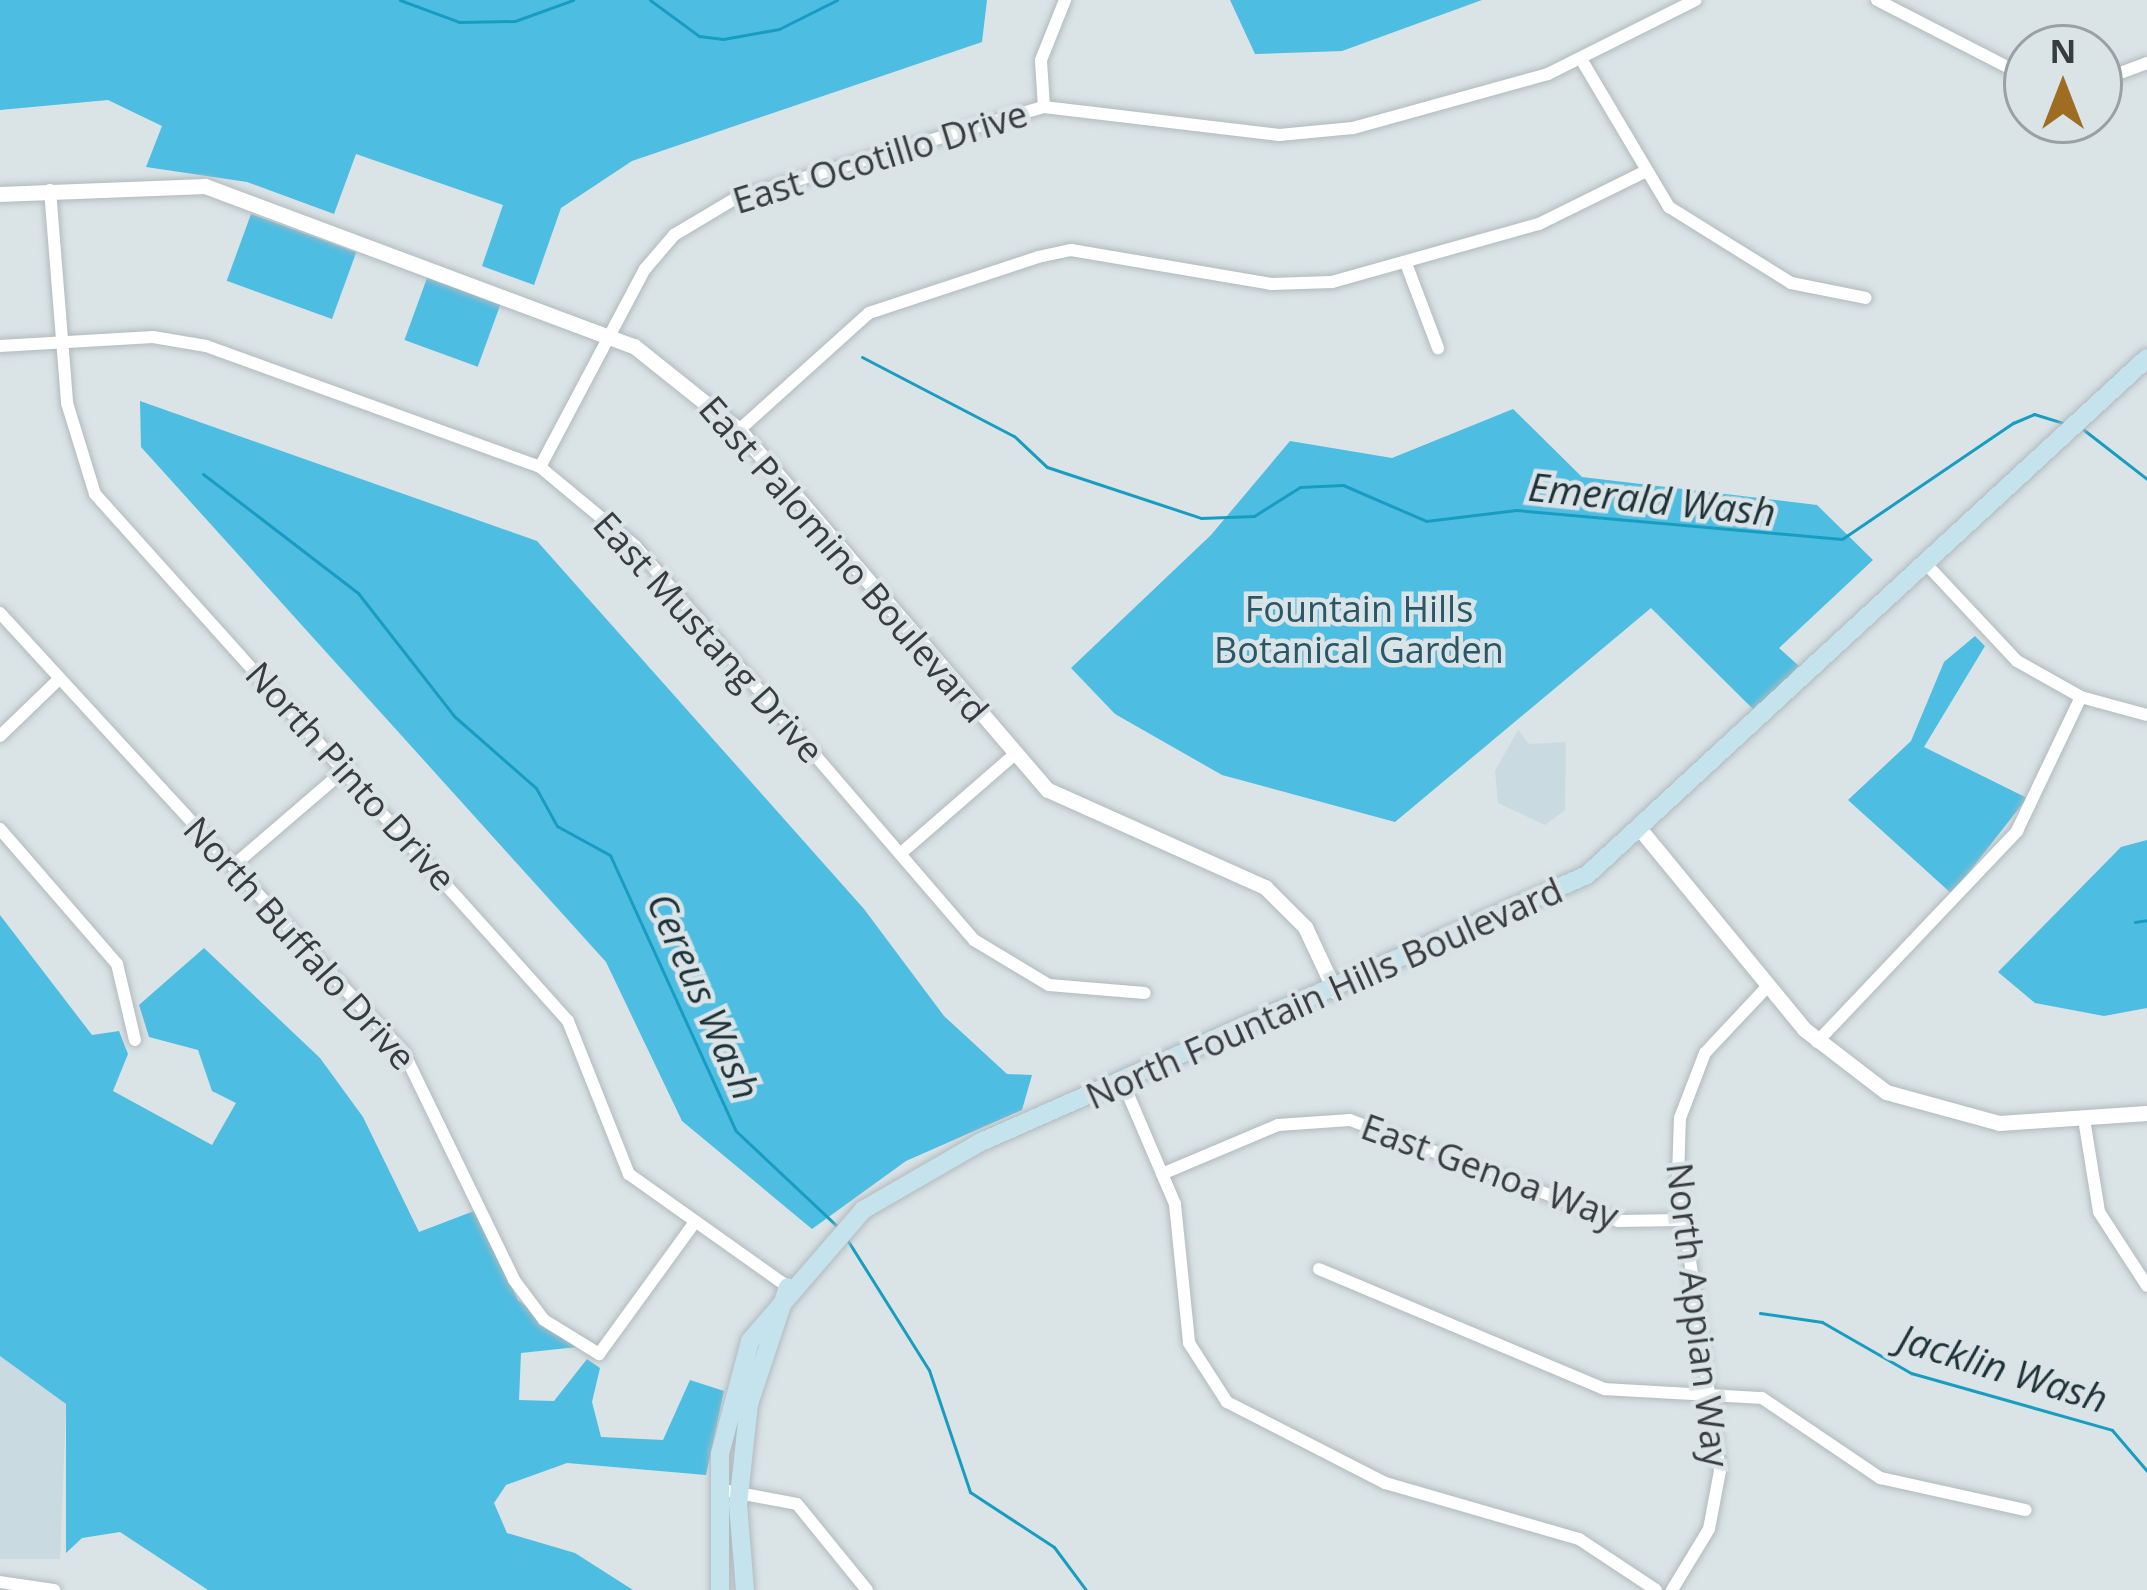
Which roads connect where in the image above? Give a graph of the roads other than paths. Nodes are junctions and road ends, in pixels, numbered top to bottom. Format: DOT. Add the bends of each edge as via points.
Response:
graph roads {
  1 [pos="1065,0"];
  2 [pos="1696,0"];
  3 [pos="1877,0"];
  4 [pos="1581,59"];
  5 [pos="2003,65"];
  6 [pos="1044,107"];
  7 [pos="1644,172"];
  8 [pos="50,190"];
  9 [pos="0,194"];
  10 [pos="1408,266"];
  11 [pos="1866,298"];
  12 [pos="608,332"];
  13 [pos="61,341"];
  14 [pos="0,346"];
  15 [pos="1438,348"];
  16 [pos="2147,358"];
  17 [pos="740,430"];
  18 [pos="540,467"];
  19 [pos="1928,566"];
  20 [pos="0,613"];
  21 [pos="58,680"];
  22 [pos="2081,697"];
  23 [pos="2147,715"];
  24 [pos="0,736"];
  25 [pos="1015,754"];
  26 [pos="348,767"];
  27 [pos="0,829"];
  28 [pos="1644,834"];
  29 [pos="900,854"];
  30 [pos="233,866"];
  31 [pos="1768,986"];
  32 [pos="1335,992"];
  33 [pos="1145,993"];
  34 [pos="135,1040"];
  35 [pos="1816,1042"];
  36 [pos="1124,1084"];
  37 [pos="2147,1113"];
  38 [pos="2084,1119"];
  39 [pos="1162,1174"];
  40 [pos="1684,1220"];
  41 [pos="692,1226"];
  42 [pos="1319,1269"];
  43 [pos="2147,1286"];
  44 [pos="788,1287"];
  45 [pos="1713,1393"];
  46 [pos="716,1489"];
  47 [pos="739,1489"];
  48 [pos="2026,1510"];
  49 [pos="0,1582"];
  50 [pos="55,1590"];
  51 [pos="720,1590"];
  52 [pos="745,1590"];
  53 [pos="867,1590"];
  54 [pos="1656,1590"];
  55 [pos="1672,1590"];
  1 -- 6 [label="street" via="1041,60"];
  2 -- 4 [label="street, East Ocotillo Drive"];
  3 -- 5 [label="street"];
  4 -- 6 [label="street, East Ocotillo Drive" via="1313,134"];
  4 -- 7 [label="street"];
  6 -- 12 [label="street, East Ocotillo Drive" via="702,214 645,268"];
  7 -- 10 [label="street" via="1539,224"];
  7 -- 11 [label="street" via="1670,206 1753,263 1825,296"];
  8 -- 9 [label="street, East Palomino Boulevard"];
  8 -- 12 [label="street, East Palomino Boulevard" via="205,186"];
  8 -- 13 [label="street, North Pinto Drive"];
  10 -- 15 [label="street"];
  10 -- 17 [label="street" via="1271,284 1115,255 1038,257 869,313"];
  12 -- 17 [label="street, East Palomino Boulevard"];
  12 -- 18 [label="street, East Ocotillo Drive"];
  13 -- 14 [label="street, East Mustang Drive"];
  13 -- 18 [label="street, East Mustang Drive" via="206,346"];
  13 -- 26 [label="street, North Pinto Drive" via="95,494"];
  16 -- 19 [label="main road, North Fountain Hills Boulevard"];
  17 -- 25 [label="street, East Palomino Boulevard"];
  18 -- 29 [label="street, East Mustang Drive" via="635,546"];
  19 -- 22 [label="street" via="2017,661"];
  19 -- 28 [label="main road, North Fountain Hills Boulevard"];
  20 -- 21 [label="street, North Buffalo Drive"];
  21 -- 24 [label="street"];
  21 -- 30 [label="street, North Buffalo Drive"];
  22 -- 23 [label="street"];
  22 -- 35 [label="street" via="2017,831"];
  25 -- 29 [label="street"];
  25 -- 32 [label="street, East Palomino Boulevard" via="1082,812 1265,887 1305,927"];
  26 -- 30 [label="street"];
  26 -- 41 [label="street, North Pinto Drive" via="568,1021 628,1174"];
  27 -- 34 [label="street" via="117,964"];
  28 -- 31 [label="street"];
  28 -- 32 [label="main road, North Fountain Hills Boulevard" via="1564,889"];
  29 -- 33 [label="street, East Mustang Drive" via="974,940 1021,974 1076,991"];
  30 -- 41 [label="street, North Buffalo Drive" via="422,1079 528,1303 599,1354"];
  31 -- 35 [label="street"];
  31 -- 40 [label="street, North Appian Way" via="1719,1033 1688,1089 1676,1160"];
  32 -- 36 [label="main road, North Fountain Hills Boulevard"];
  35 -- 38 [label="street" via="1878,1088 1943,1114"];
  36 -- 39 [label="street"];
  36 -- 44 [label="main road, North Fountain Hills Boulevard" via="891,1187"];
  37 -- 38 [label="street"];
  38 -- 43 [label="street" via="2106,1232"];
  39 -- 40 [label="street, East Genoa Way" via="1278,1126 1350,1120 1618,1221"];
  39 -- 54 [label="street" via="1189,1343 1246,1418 1385,1484 1579,1539"];
  40 -- 45 [label="street, North Appian Way"];
  41 -- 44 [label="street, North Pinto Drive"];
  42 -- 45 [label="street" via="1605,1389"];
  44 -- 46 [label="main road, North Fountain Hills Boulevard" via="750,1341"];
  44 -- 47 [label="main road, North Fountain Hills Boulevard" via="749,1404"];
  45 -- 48 [label="street" via="1777,1404 1880,1478"];
  45 -- 55 [label="street, North Appian Way" via="1717,1501"];
  46 -- 47 [label="street"];
  46 -- 51 [label="main road, North Fountain Hills Boulevard"];
  47 -- 52 [label="main road, North Fountain Hills Boulevard"];
  47 -- 53 [label="street" via="797,1504"];
  49 -- 50 [label="street"];
}
